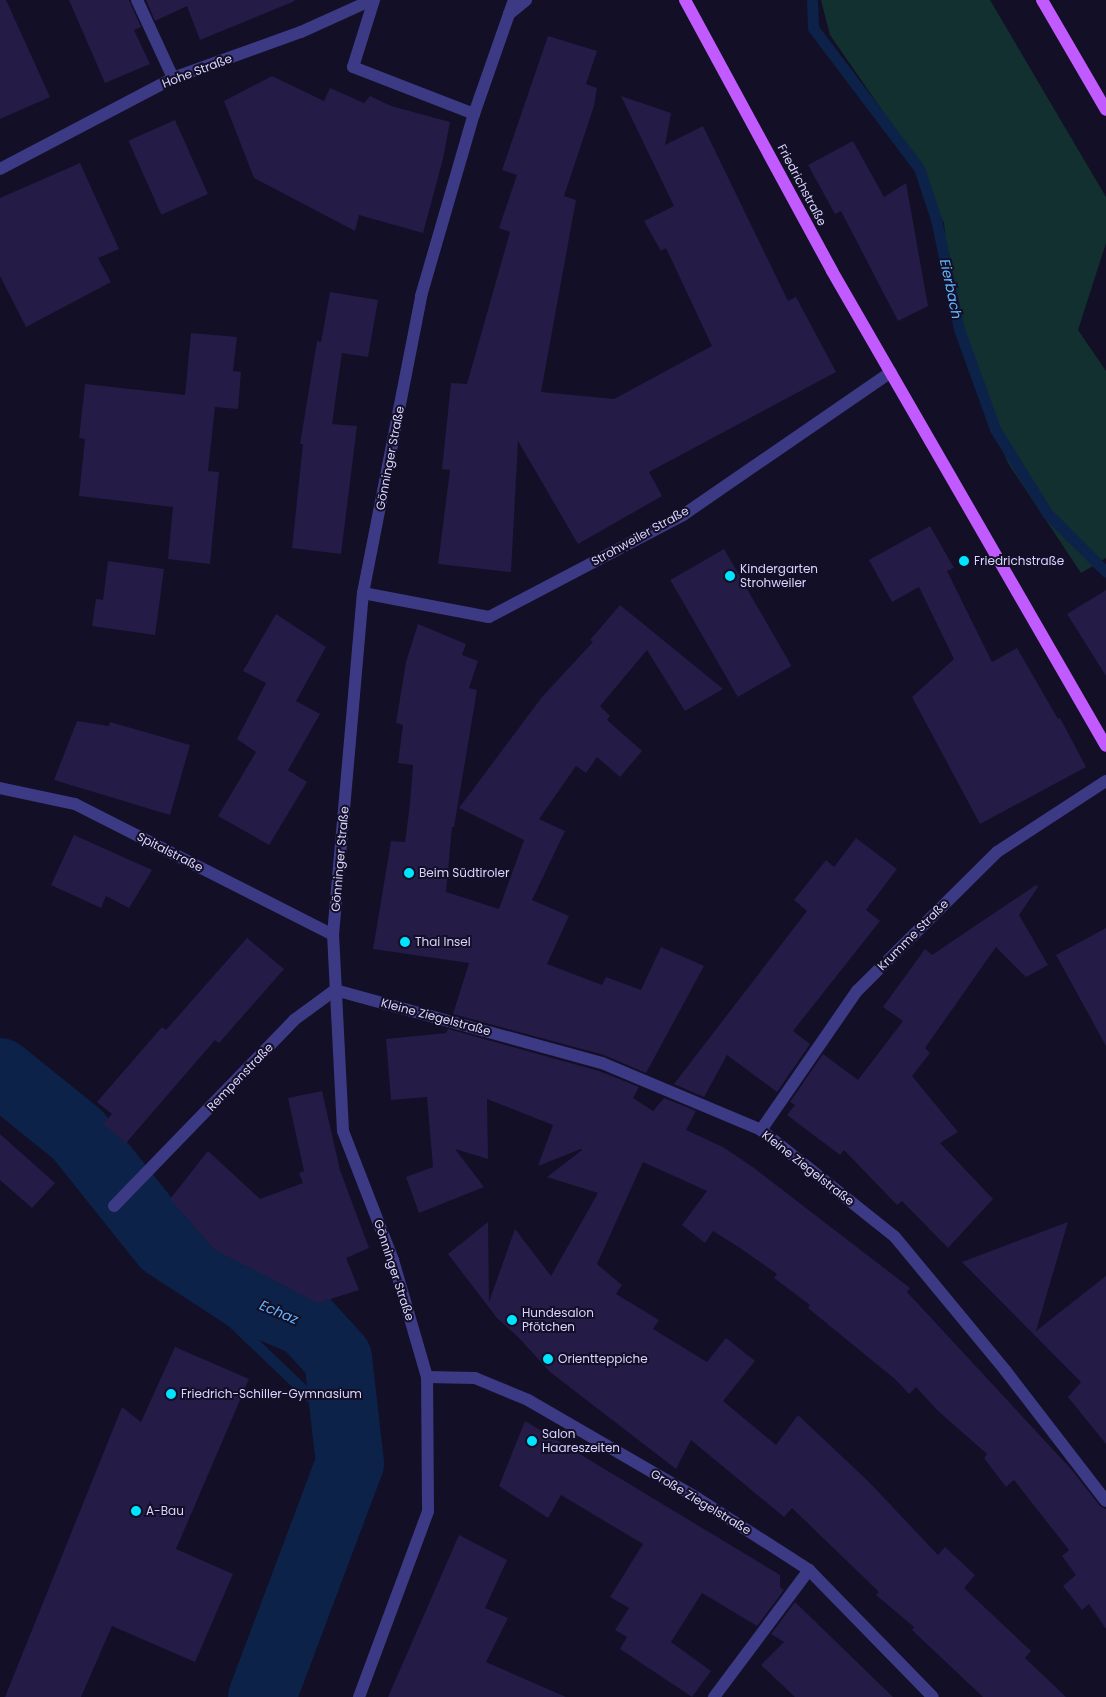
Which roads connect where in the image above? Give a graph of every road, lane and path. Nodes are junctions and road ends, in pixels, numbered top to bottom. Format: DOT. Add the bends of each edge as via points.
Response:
graph roads {
  1 [pos="137,0"];
  2 [pos="373,0"];
  3 [pos="514,0"];
  4 [pos="526,0"];
  5 [pos="684,0"];
  6 [pos="1042,0"];
  7 [pos="509,14"];
  8 [pos="173,78"];
  9 [pos="1106,110"];
  10 [pos="474,114"];
  11 [pos="0,169"];
  12 [pos="891,372"];
  13 [pos="363,593"];
  14 [pos="1106,746"];
  15 [pos="1106,781"];
  16 [pos="0,788"];
  17 [pos="333,935"];
  18 [pos="335,990"];
  19 [pos="761,1130"];
  20 [pos="114,1206"];
  21 [pos="427,1377"];
  22 [pos="1106,1501"];
  23 [pos="808,1570"];
  24 [pos="359,1697"];
  25 [pos="714,1697"];
  26 [pos="933,1697"];
  1 -- 8 [label="street"];
  2 -- 8 [label="street, Hohe Straße" via="301,32"];
  2 -- 10 [label="street" via="353,67"];
  3 -- 7 [label="street, Gönninger Straße"];
  4 -- 7 [label="street"];
  5 -- 12 [label="main road, Friedrichstraße"];
  6 -- 9 [label="main road"];
  7 -- 10 [label="street, Gönninger Straße"];
  8 -- 11 [label="street, Hohe Straße"];
  10 -- 13 [label="street, Gönninger Straße" via="421,296"];
  12 -- 13 [label="street, Strohweiler Straße" via="683,515 489,617"];
  12 -- 14 [label="main road, Friedrichstraße"];
  13 -- 17 [label="street, Gönninger Straße"];
  15 -- 19 [label="street, Krumme Straße" via="998,852 858,991"];
  16 -- 17 [label="street, Spitalstraße" via="74,804"];
  17 -- 18 [label="street, Gönninger Straße"];
  18 -- 19 [label="street, Kleine Ziegelstraße" via="602,1063"];
  18 -- 20 [label="street, Rempenstraße" via="294,1020"];
  18 -- 21 [label="street, Gönninger Straße" via="343,1131 393,1260"];
  19 -- 22 [label="street, Kleine Ziegelstraße" via="895,1236 1005,1370"];
  21 -- 23 [label="street, Große Ziegelstraße" via="475,1378 528,1400 697,1498"];
  21 -- 24 [label="street, Gönninger Straße" via="428,1512"];
  23 -- 25 [label="street"];
  23 -- 26 [label="street, Große Ziegelstraße"];
}
